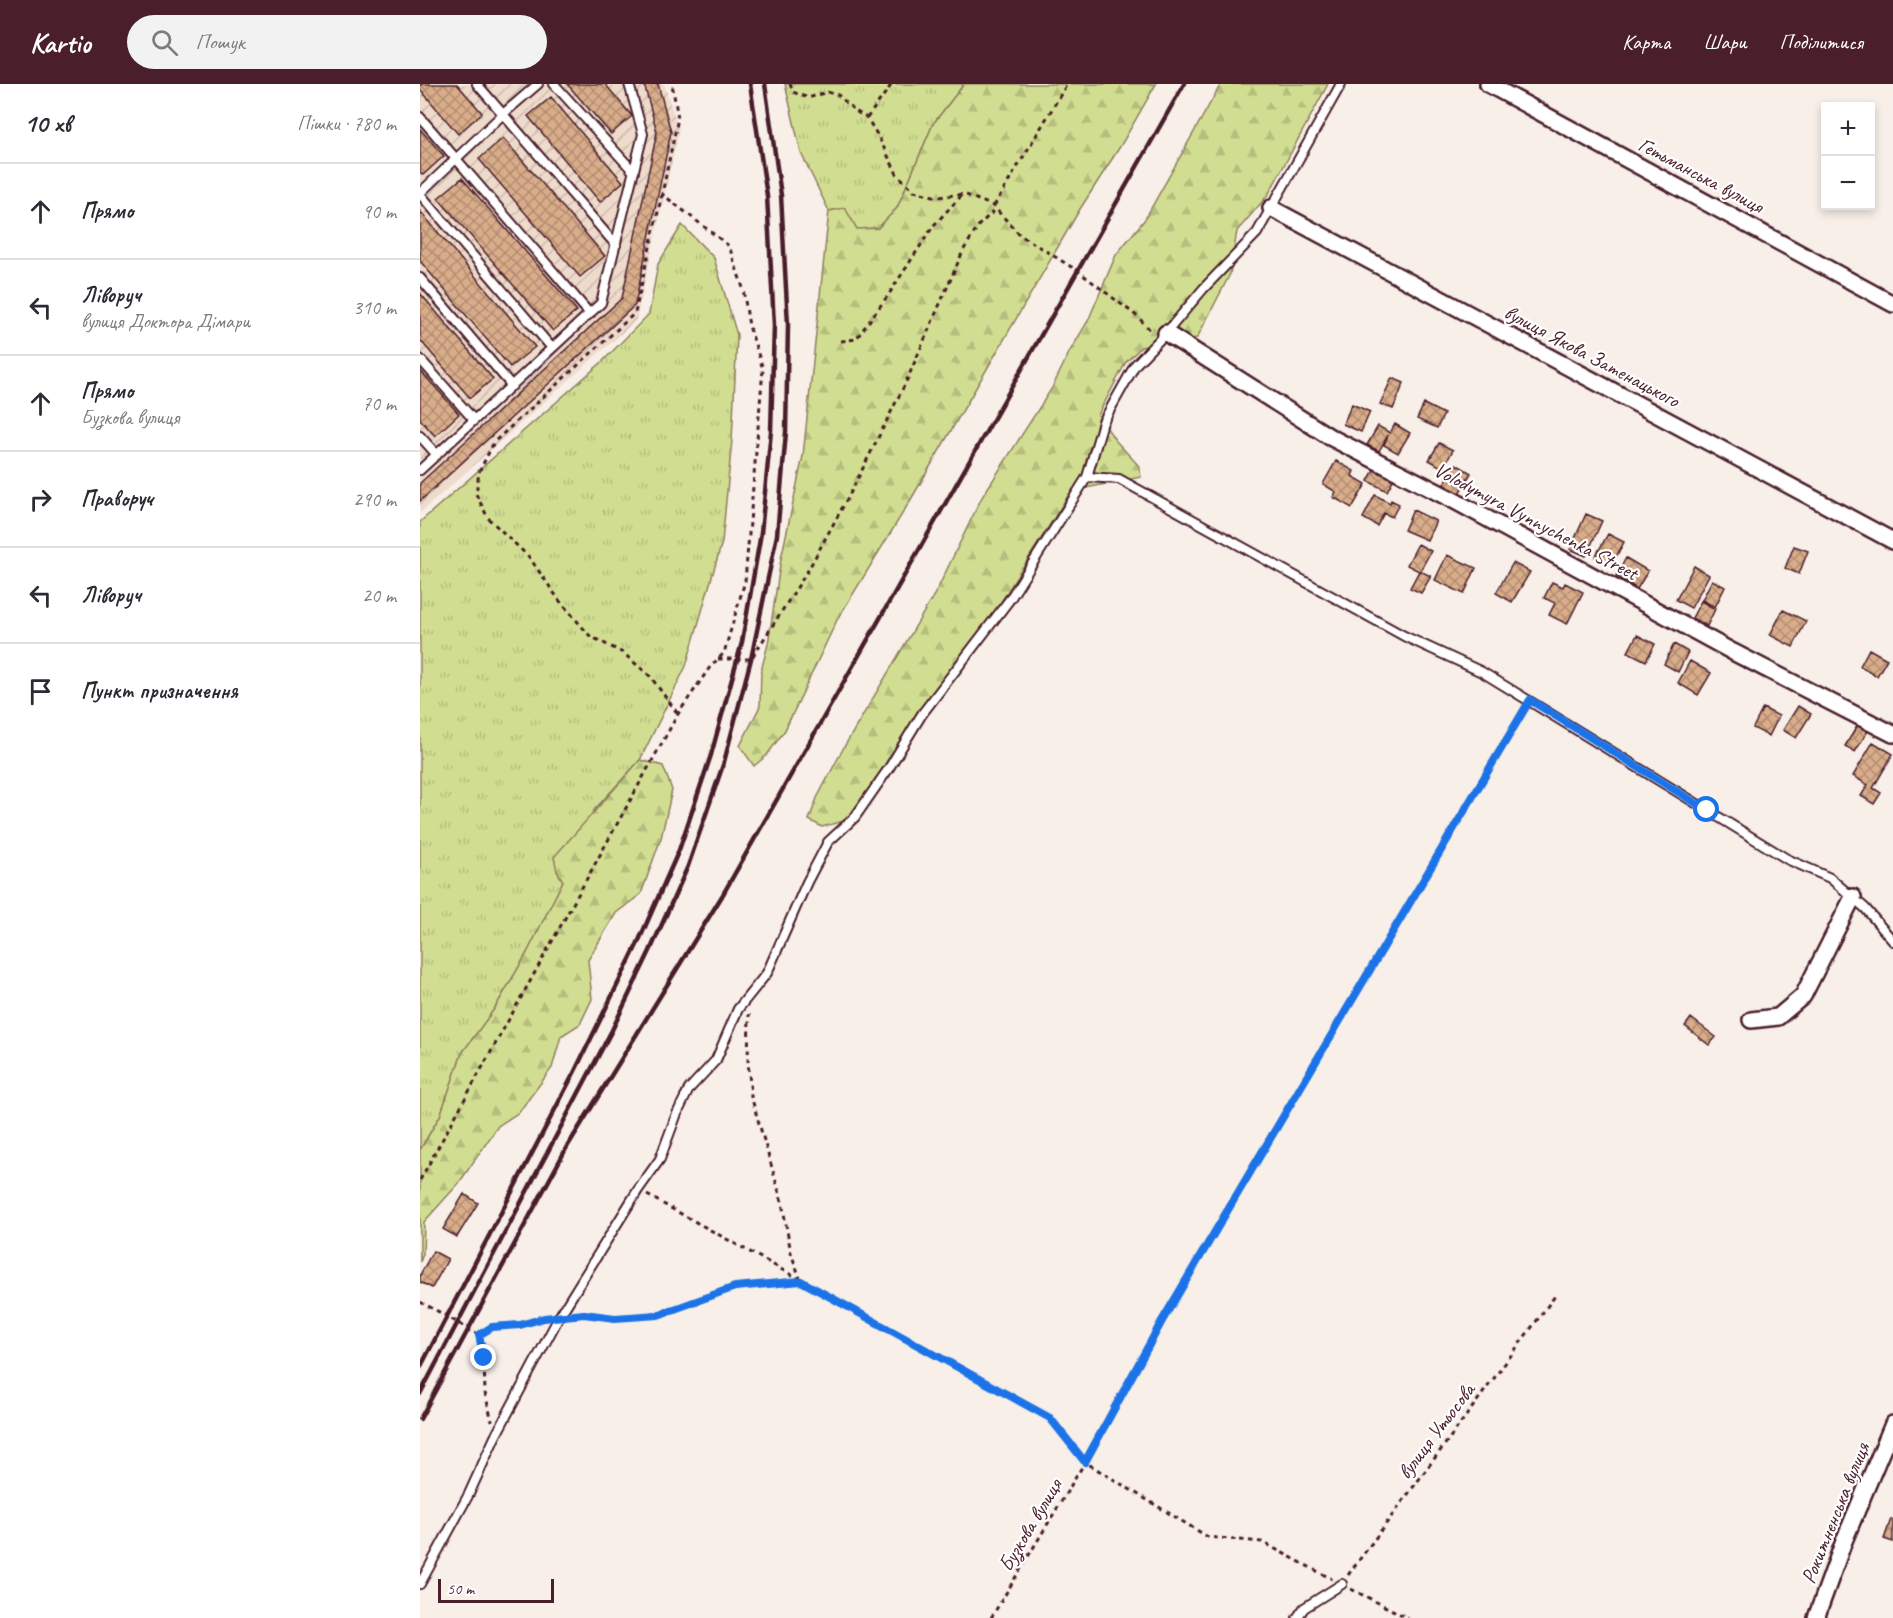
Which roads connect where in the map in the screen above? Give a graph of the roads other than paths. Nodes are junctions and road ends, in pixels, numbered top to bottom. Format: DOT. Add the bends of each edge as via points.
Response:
graph roads {
  1 [pos="477,84"];
  2 [pos="538,84"];
  3 [pos="554,84"];
  4 [pos="621,84"];
  5 [pos="629,84"];
  6 [pos="1341,84"];
  7 [pos="1488,84"];
  8 [pos="633,97"];
  9 [pos="503,114"];
  10 [pos="420,117"];
  11 [pos="456,159"];
  12 [pos="634,172"];
  13 [pos="420,193"];
  14 [pos="1271,208"];
  15 [pos="616,245"];
  16 [pos="420,278"];
  17 [pos="1893,304"];
  18 [pos="590,314"];
  19 [pos="1162,336"];
  20 [pos="552,348"];
  21 [pos="420,359"];
  22 [pos="512,386"];
  23 [pos="474,420"];
  24 [pos="420,436"];
  25 [pos="437,455"];
  26 [pos="420,470"];
  27 [pos="1087,477"];
  28 [pos="1893,541"];
  29 [pos="1893,734"];
  30 [pos="1853,897"];
  31 [pos="1893,941"];
  32 [pos="1751,1020"];
  33 [pos="1893,1424"];
  34 [pos="420,1584"];
  35 [pos="1342,1584"];
  36 [pos="1297,1618"];
  37 [pos="1816,1618"];
  1 -- 9 [label="lane"];
  2 -- 9 [label="lane"];
  3 -- 12 [label="lane"];
  4 -- 8 [label="lane"];
  5 -- 8 [label="lane"];
  6 -- 14 [label="lane"];
  7 -- 17 [label="street, Гетьманська вулиця"];
  8 -- 12 [label="lane" via="643,134"];
  9 -- 11 [label="lane"];
  9 -- 15 [label="lane"];
  10 -- 11 [label="lane"];
  11 -- 13 [label="lane"];
  11 -- 18 [label="lane"];
  12 -- 15 [label="lane"];
  13 -- 20 [label="lane"];
  14 -- 19 [label="lane" via="1257,233"];
  14 -- 28 [label="street, вулиця Якова Затенацького"];
  15 -- 18 [label="lane" via="601,303"];
  16 -- 22 [label="lane"];
  18 -- 20 [label="lane"];
  19 -- 27 [label="lane" via="1135,365 1103,422"];
  19 -- 29 [label="street, Volodymyra Vynnychenka Street" via="1330,437"];
  20 -- 22 [label="lane"];
  21 -- 23 [label="lane"];
  22 -- 23 [label="lane"];
  23 -- 25 [label="lane"];
  24 -- 25 [label="lane"];
  25 -- 26 [label="lane"];
  27 -- 30 [label="lane" via="1119,478 1404,636 1482,672 1787,859 1830,878"];
  27 -- 34 [label="lane" via="1010,599 922,714 855,817 828,842 767,973 738,1010 716,1060 689,1089 660,1159 559,1317"];
  30 -- 31 [label="lane"];
  30 -- 32 [label="street" via="1803,996 1778,1017"];
  33 -- 37 [label="street, Рокитненська вулиця"];
  35 -- 36 [label="lane" via="1304,1608"];
}
